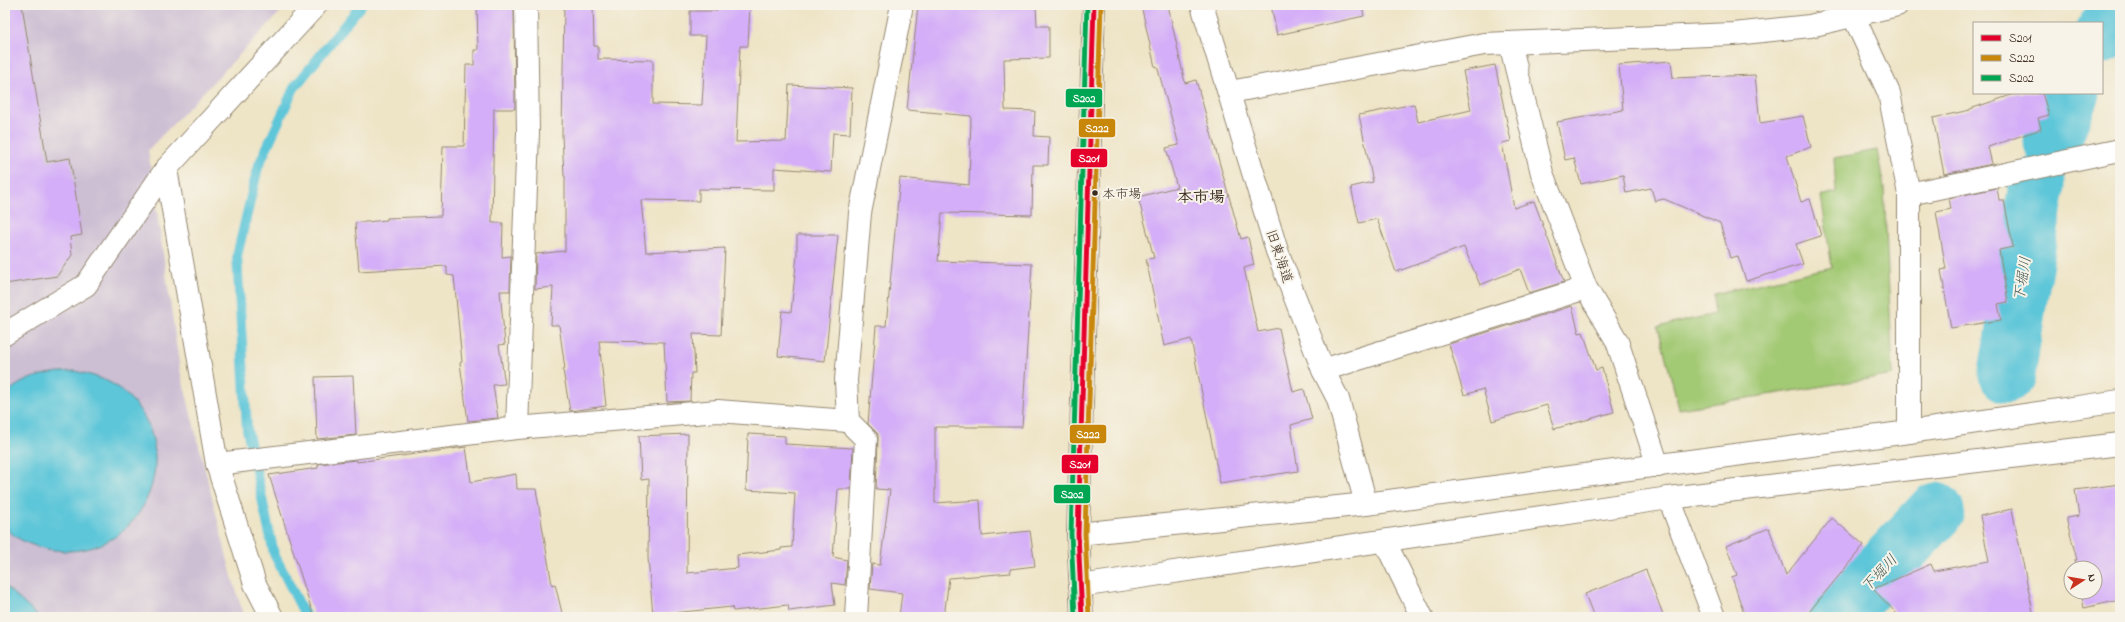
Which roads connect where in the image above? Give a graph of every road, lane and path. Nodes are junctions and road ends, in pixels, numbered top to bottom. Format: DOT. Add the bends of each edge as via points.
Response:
graph roads {
  1 [pos="316,5"];
  2 [pos="526,5"];
  3 [pos="902,5"];
  4 [pos="1094,5"];
  5 [pos="1202,5"];
  6 [pos="1897,5"];
  7 [pos="1848,10"];
  8 [pos="1510,43"];
  9 [pos="1230,92"];
  10 [pos="2120,150"];
  11 [pos="166,168"];
  12 [pos="1909,194"];
  13 [pos="1586,288"];
  14 [pos="5,334"];
  15 [pos="1323,370"];
  16 [pos="2120,401"];
  17 [pos="848,421"];
  18 [pos="517,428"];
  19 [pos="1909,432"];
  20 [pos="2120,444"];
  21 [pos="225,463"];
  22 [pos="1658,466"];
  23 [pos="1669,498"];
  24 [pos="1366,504"];
  25 [pos="1078,534"];
  26 [pos="1385,542"];
  27 [pos="1080,586"];
  28 [pos="272,617"];
  29 [pos="856,617"];
  30 [pos="1082,617"];
  31 [pos="1422,617"];
  32 [pos="1714,617"];
  1 -- 11 [label="street"];
  2 -- 18 [label="street" via="528,133"];
  3 -- 17 [label="street" via="860,213 846,380"];
  4 -- 25 [label="street"];
  5 -- 9 [label="street, 旧東海道"];
  6 -- 7 [label="street"];
  7 -- 8 [label="street" via="1810,26 1734,34"];
  7 -- 12 [label="street" via="1889,93"];
  8 -- 9 [label="street" via="1484,44"];
  8 -- 13 [label="street" via="1542,173"];
  9 -- 15 [label="street, 旧東海道" via="1277,251"];
  10 -- 12 [label="street"];
  11 -- 14 [label="street" via="86,285"];
  11 -- 21 [label="street"];
  12 -- 19 [label="street"];
  13 -- 15 [label="street"];
  13 -- 22 [label="street" via="1616,341"];
  15 -- 24 [label="street, 旧東海道" via="1338,399"];
  16 -- 19 [label="street"];
  17 -- 18 [label="street" via="718,411"];
  17 -- 29 [label="street" via="866,439"];
  18 -- 21 [label="street"];
  19 -- 22 [label="street"];
  20 -- 23 [label="street"];
  21 -- 28 [label="street" via="255,584"];
  22 -- 24 [label="street"];
  23 -- 26 [label="street"];
  23 -- 32 [label="street"];
  24 -- 25 [label="street"];
  25 -- 27 [label="street"];
  26 -- 27 [label="street"];
  26 -- 31 [label="street"];
  27 -- 30 [label="street"];
}
